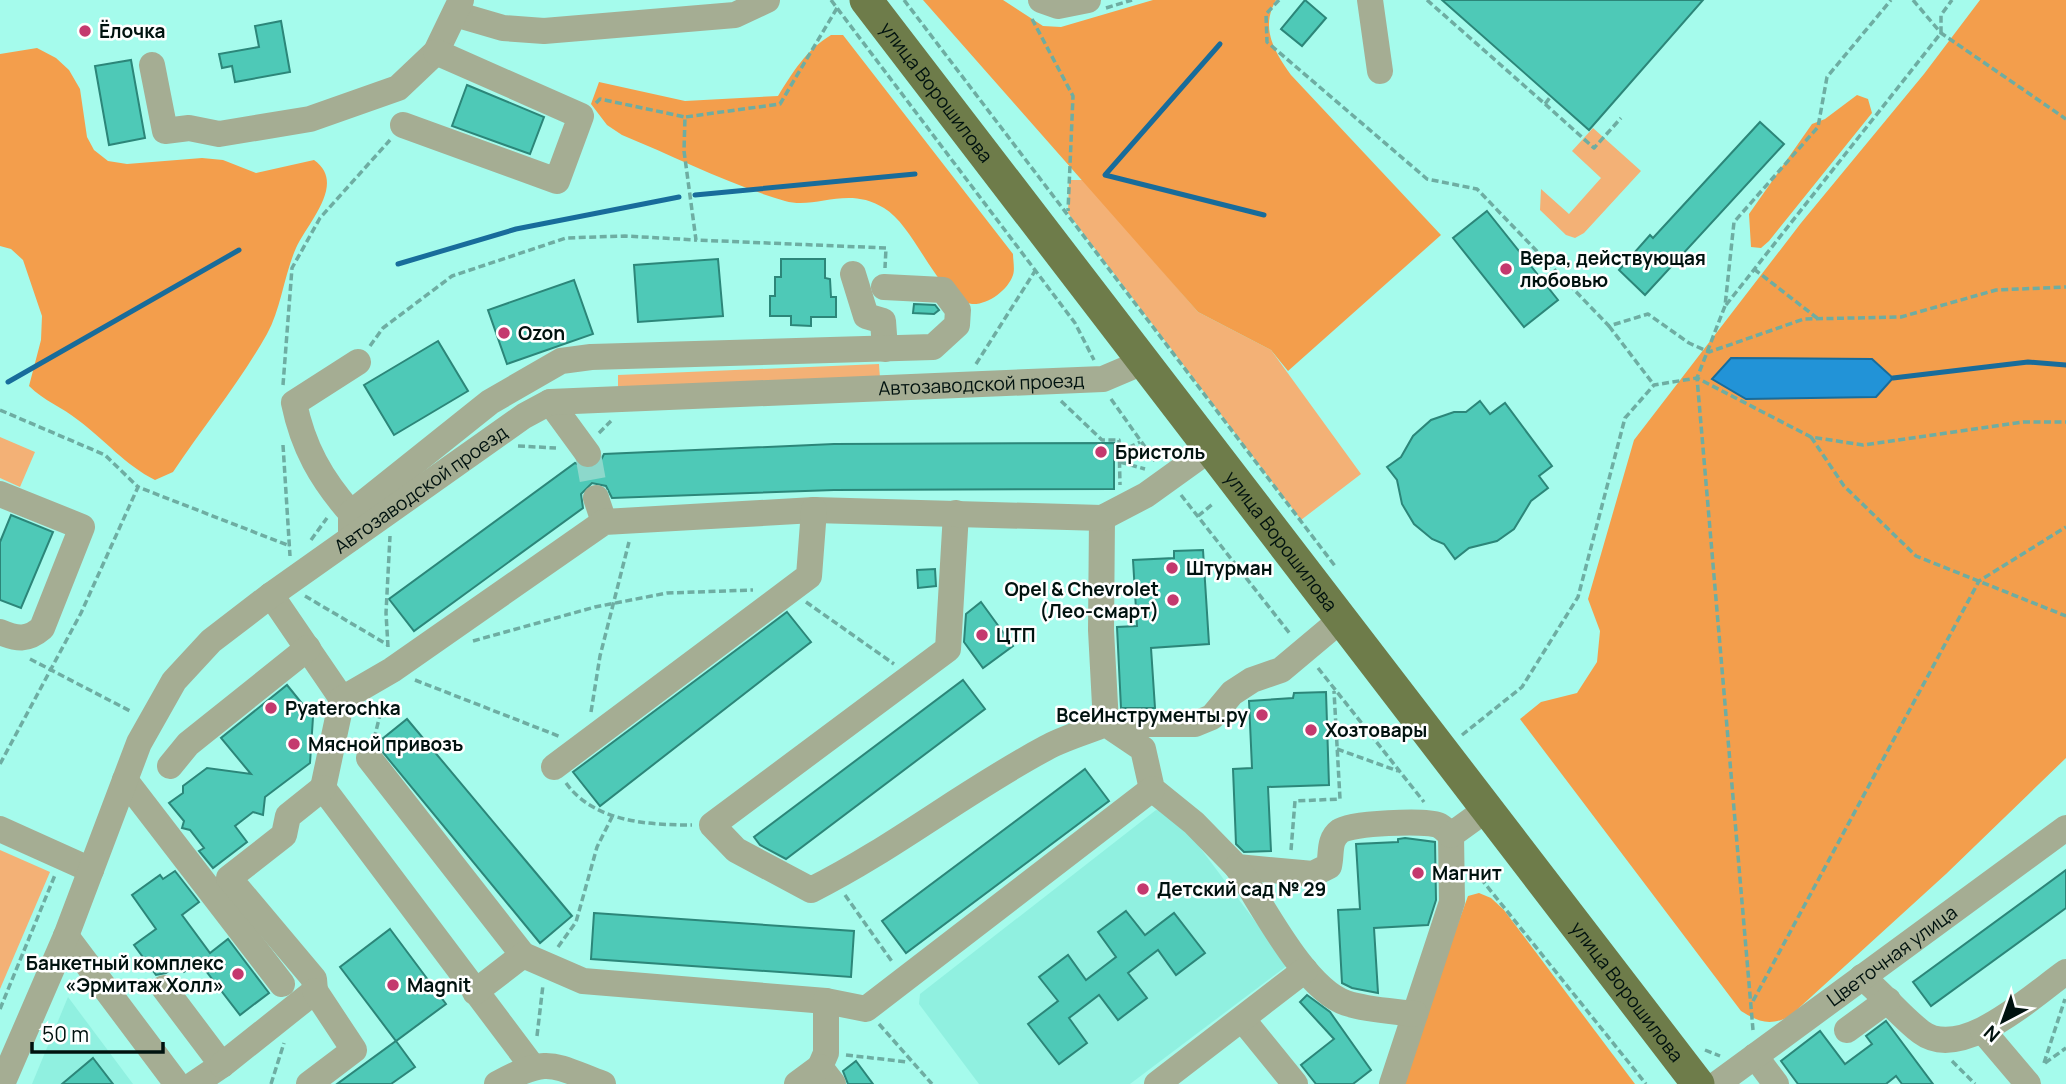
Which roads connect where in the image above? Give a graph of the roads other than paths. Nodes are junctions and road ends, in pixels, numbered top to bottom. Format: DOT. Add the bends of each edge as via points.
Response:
graph roads {
  1 [pos="767,0"];
  2 [pos="1087,0"];
  3 [pos="1370,0"];
  4 [pos="851,4"];
  5 [pos="458,7"];
  6 [pos="1035,7"];
  7 [pos="436,52"];
  8 [pos="152,65"];
  9 [pos="1380,71"];
  10 [pos="403,125"];
  11 [pos="853,274"];
  12 [pos="884,288"];
  13 [pos="889,348"];
  14 [pos="358,362"];
  15 [pos="1143,362"];
  16 [pos="892,388"];
  17 [pos="550,402"];
  18 [pos="1210,449"];
  19 [pos="586,451"];
  20 [pos="0,494"];
  21 [pos="814,510"];
  22 [pos="956,513"];
  23 [pos="1111,513"];
  24 [pos="351,525"];
  25 [pos="288,596"];
  26 [pos="1343,618"];
  27 [pos="8,635"];
  28 [pos="308,648"];
  29 [pos="342,699"];
  30 [pos="1106,724"];
  31 [pos="369,758"];
  32 [pos="170,766"];
  33 [pos="554,767"];
  34 [pos="125,780"];
  35 [pos="323,788"];
  36 [pos="1153,789"];
  37 [pos="1487,809"];
  38 [pos="2066,828"];
  39 [pos="0,830"];
  40 [pos="1451,835"];
  41 [pos="1237,867"];
  42 [pos="91,870"];
  43 [pos="66,936"];
  44 [pos="534,960"];
  45 [pos="1305,970"];
  46 [pos="2066,972"];
  47 [pos="1862,977"];
  48 [pos="282,984"];
  49 [pos="164,988"];
  50 [pos="315,991"];
  51 [pos="475,992"];
  52 [pos="1888,1000"];
  53 [pos="826,1001"];
  54 [pos="1415,1014"];
  55 [pos="1243,1020"];
  56 [pos="1847,1030"];
  57 [pos="1983,1031"];
  58 [pos="1755,1055"];
  59 [pos="222,1065"];
  60 [pos="532,1066"];
  61 [pos="826,1068"];
  62 [pos="2036,1074"];
  63 [pos="2,1084"];
  64 [pos="177,1084"];
  65 [pos="194,1084"];
  66 [pos="309,1084"];
  67 [pos="497,1084"];
  68 [pos="603,1084"];
  69 [pos="797,1084"];
  70 [pos="1157,1084"];
  71 [pos="1295,1084"];
  72 [pos="1392,1084"];
  73 [pos="1698,1084"];
  74 [pos="1717,1084"];
  75 [pos="1776,1084"];
  1 -- 5 [label="street" via="735,15 544,31 503,29"];
  2 -- 6 [label="street"];
  3 -- 9 [label="street"];
  4 -- 15 [label="main road, улица Ворошилова"];
  5 -- 7 [label="street"];
  7 -- 8 [label="street" via="398,88 310,119 219,134 189,128 165,131"];
  7 -- 10 [label="street" via="581,116 558,181"];
  11 -- 13 [label="street" via="866,316 883,321"];
  12 -- 13 [label="street" via="943,289 958,310 957,325 933,347"];
  13 -- 16 [label="street"];
  13 -- 24 [label="street" via="561,361 490,402"];
  14 -- 24 [label="street" via="294,403 300,435"];
  15 -- 16 [label="street, Автозаводской проезд" via="1104,393"];
  15 -- 18 [label="main road, улица Ворошилова"];
  16 -- 17 [label="street, Автозаводской проезд"];
  17 -- 19 [label="street"];
  17 -- 24 [label="street, Автозаводской проезд"];
  18 -- 23 [label="street"];
  18 -- 26 [label="main road, улица Ворошилова"];
  20 -- 27 [label="street" via="82,527 42,628 31,638"];
  21 -- 22 [label="street"];
  21 -- 29 [label="street" via="634,520 600,510 430,644 390,658"];
  21 -- 33 [label="street" via="809,576"];
  22 -- 23 [label="street"];
  22 -- 30 [label="street" via="948,649 712,825 736,850 811,890 891,847 1005,771 1048,747"];
  23 -- 30 [label="street" via="1101,629"];
  24 -- 25 [label="street, Автозаводской проезд"];
  25 -- 28 [label="street"];
  25 -- 34 [label="street, Автозаводской проезд" via="211,641 174,681 139,743"];
  26 -- 30 [label="street" via="1281,670 1232,693 1212,717 1195,724"];
  26 -- 37 [label="main road, улица Ворошилова"];
  28 -- 29 [label="street"];
  28 -- 32 [label="street" via="188,744"];
  29 -- 35 [label="street"];
  30 -- 36 [label="street" via="1143,749"];
  31 -- 44 [label="street"];
  34 -- 42 [label="street, Автозаводской проезд"];
  34 -- 48 [label="street"];
  35 -- 50 [label="street" via="288,816 284,835 229,878 314,979"];
  35 -- 51 [label="street"];
  36 -- 41 [label="street"];
  36 -- 53 [label="street" via="866,1009"];
  37 -- 40 [label="street"];
  37 -- 73 [label="main road, улица Ворошилова"];
  38 -- 47 [label="street, Цветочная улица"];
  39 -- 42 [label="street"];
  40 -- 41 [label="street" via="1426,822 1354,827 1340,831 1330,845 1329,866 1313,874"];
  40 -- 54 [label="street" via="1452,902"];
  41 -- 45 [label="street"];
  42 -- 43 [label="street, Автозаводской проезд"];
  43 -- 63 [label="street, Автозаводской проезд"];
  43 -- 64 [label="street"];
  44 -- 51 [label="street"];
  44 -- 53 [label="street" via="583,981"];
  45 -- 54 [label="street" via="1332,997 1348,1004"];
  45 -- 55 [label="street"];
  46 -- 57 [label="street"];
  47 -- 52 [label="street"];
  47 -- 58 [label="street, Цветочная улица"];
  49 -- 59 [label="street"];
  50 -- 59 [label="street"];
  50 -- 66 [label="street" via="354,1050"];
  51 -- 60 [label="street"];
  52 -- 56 [label="street"];
  52 -- 57 [label="street" via="1923,1034 1962,1039"];
  53 -- 61 [label="street"];
  54 -- 72 [label="street"];
  55 -- 70 [label="street"];
  55 -- 71 [label="street"];
  57 -- 62 [label="street"];
  58 -- 74 [label="street, Цветочная улица"];
  58 -- 75 [label="street"];
  59 -- 65 [label="street"];
  60 -- 67 [label="street"];
  60 -- 68 [label="street" via="550,1064"];
  61 -- 69 [label="street"];
}
